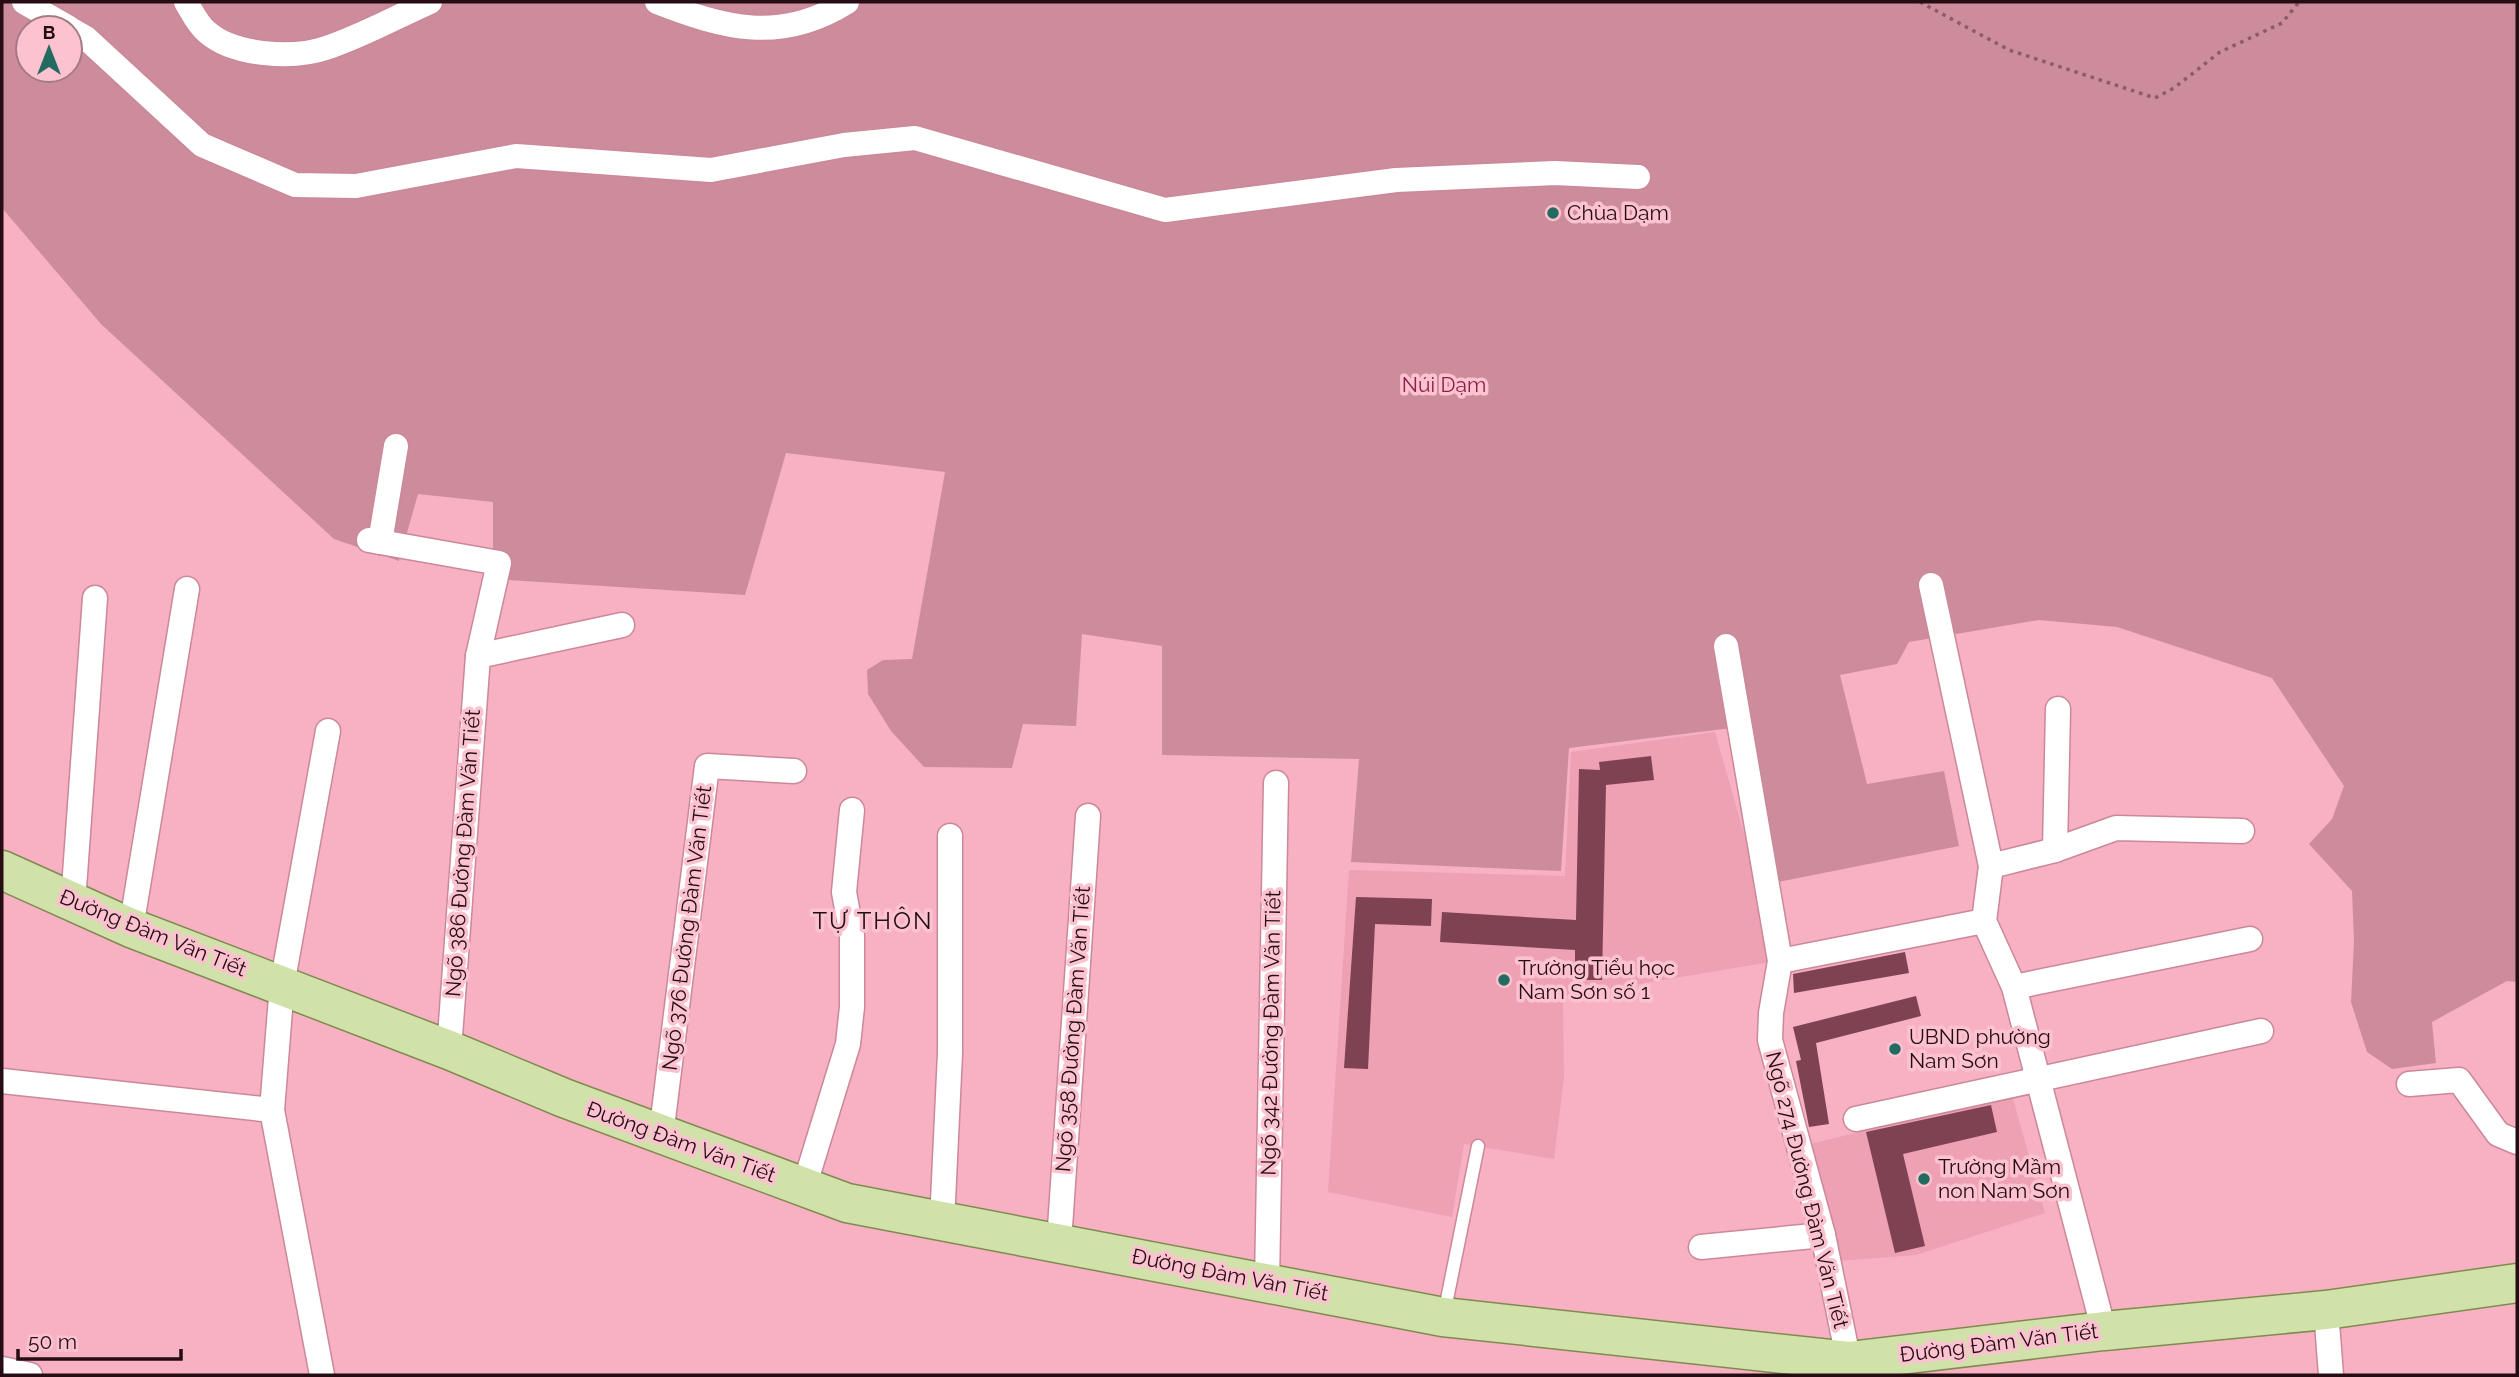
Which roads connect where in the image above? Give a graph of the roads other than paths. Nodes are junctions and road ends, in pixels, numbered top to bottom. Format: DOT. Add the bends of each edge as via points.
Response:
graph roads {
  1 [pos="24,2"];
  2 [pos="186,2"];
  3 [pos="430,2"];
  4 [pos="657,2"];
  5 [pos="846,2"];
  6 [pos="45,14"];
  7 [pos="84,37"];
  8 [pos="1638,177"];
  9 [pos="396,446"];
  10 [pos="1931,585"];
  11 [pos="187,589"];
  12 [pos="95,598"];
  13 [pos="622,625"];
  14 [pos="1726,646"];
  15 [pos="478,656"];
  16 [pos="2057,709"];
  17 [pos="328,731"];
  18 [pos="794,771"];
  19 [pos="1276,783"];
  20 [pos="852,810"];
  21 [pos="1088,816"];
  22 [pos="2242,831"];
  23 [pos="950,836"];
  24 [pos="2054,849"];
  25 [pos="1991,866"];
  26 [pos="2,870"];
  27 [pos="73,902"];
  28 [pos="1984,921"];
  29 [pos="131,928"];
  30 [pos="2249,939"];
  31 [pos="1780,961"];
  32 [pos="282,985"];
  33 [pos="2014,987"];
  34 [pos="2261,1031"];
  35 [pos="449,1050"];
  36 [pos="2038,1079"];
  37 [pos="2,1081"];
  38 [pos="2409,1084"];
  39 [pos="272,1110"];
  40 [pos="1856,1119"];
  41 [pos="661,1135"];
  42 [pos="2517,1143"];
  43 [pos="1478,1146"];
  44 [pos="804,1187"];
  45 [pos="942,1222"];
  46 [pos="1823,1235"];
  47 [pos="1059,1242"];
  48 [pos="1701,1247"];
  49 [pos="1267,1283"];
  50 [pos="2517,1283"];
  51 [pos="2326,1310"];
  52 [pos="1443,1317"];
  53 [pos="2104,1331"];
  54 [pos="1850,1368"];
  55 [pos="2,1369"];
  56 [pos="30,1375"];
  57 [pos="321,1375"];
  58 [pos="2331,1375"];
  1 -- 6 [label="street"];
  2 -- 3 [label="street" via="198,22 217,39 254,50 291,53 327,48"];
  4 -- 5 [label="street" via="708,22 752,28 801,22"];
  7 -- 8 [label="street" via="202,145 295,184 356,186 516,156 711,170 844,145 915,138 1165,210 1396,180 1555,173"];
  9 -- 15 [label="street, Ngõ 386 Đường Đàm Văn Tiết" via="374,541 499,563"];
  10 -- 25 [label="street"];
  11 -- 29 [label="street"];
  12 -- 27 [label="street"];
  13 -- 15 [label="street"];
  14 -- 31 [label="street, Ngõ 274 Đường Đàm Văn Tiết"];
  15 -- 35 [label="street, Ngõ 386 Đường Đàm Văn Tiết"];
  16 -- 24 [label="street"];
  17 -- 32 [label="street"];
  18 -- 41 [label="street, Ngõ 376 Đường Đàm Văn Tiết" via="707,766"];
  19 -- 49 [label="street, Ngõ 342 Đường Đàm Văn Tiết"];
  20 -- 44 [label="street" via="844,892 852,936 848,1044"];
  21 -- 47 [label="street, Ngõ 358 Đường Đàm Văn Tiết"];
  22 -- 24 [label="street" via="2116,828"];
  23 -- 45 [label="street" via="950,1053"];
  24 -- 25 [label="street"];
  25 -- 28 [label="street"];
  26 -- 27 [label="main road, Đường Đàm Văn Tiết"];
  27 -- 29 [label="main road, Đường Đàm Văn Tiết"];
  28 -- 31 [label="street"];
  28 -- 33 [label="street"];
  29 -- 32 [label="main road, Đường Đàm Văn Tiết"];
  30 -- 33 [label="street"];
  31 -- 46 [label="street, Ngõ 274 Đường Đàm Văn Tiết" via="1770,1040"];
  32 -- 35 [label="main road, Đường Đàm Văn Tiết"];
  32 -- 39 [label="street"];
  33 -- 36 [label="street"];
  34 -- 36 [label="street"];
  35 -- 41 [label="main road, Đường Đàm Văn Tiết"];
  36 -- 40 [label="street"];
  36 -- 53 [label="street"];
  37 -- 39 [label="street"];
  38 -- 42 [label="street" via="2459,1080 2498,1134"];
  39 -- 57 [label="street"];
  41 -- 44 [label="main road, Đường Đàm Văn Tiết"];
  43 -- 52 [label="lane"];
  44 -- 45 [label="main road, Đường Đàm Văn Tiết" via="847,1203"];
  45 -- 47 [label="main road, Đường Đàm Văn Tiết"];
  46 -- 48 [label="street"];
  46 -- 54 [label="street, Ngõ 274 Đường Đàm Văn Tiết"];
  47 -- 49 [label="main road, Đường Đàm Văn Tiết"];
  49 -- 52 [label="main road, Đường Đàm Văn Tiết"];
  50 -- 51 [label="main road, Đường Đàm Văn Tiết"];
  51 -- 53 [label="main road, Đường Đàm Văn Tiết"];
  51 -- 58 [label="street"];
  52 -- 54 [label="main road, Đường Đàm Văn Tiết"];
  53 -- 54 [label="main road, Đường Đàm Văn Tiết"];
  55 -- 56 [label="street"];
}
